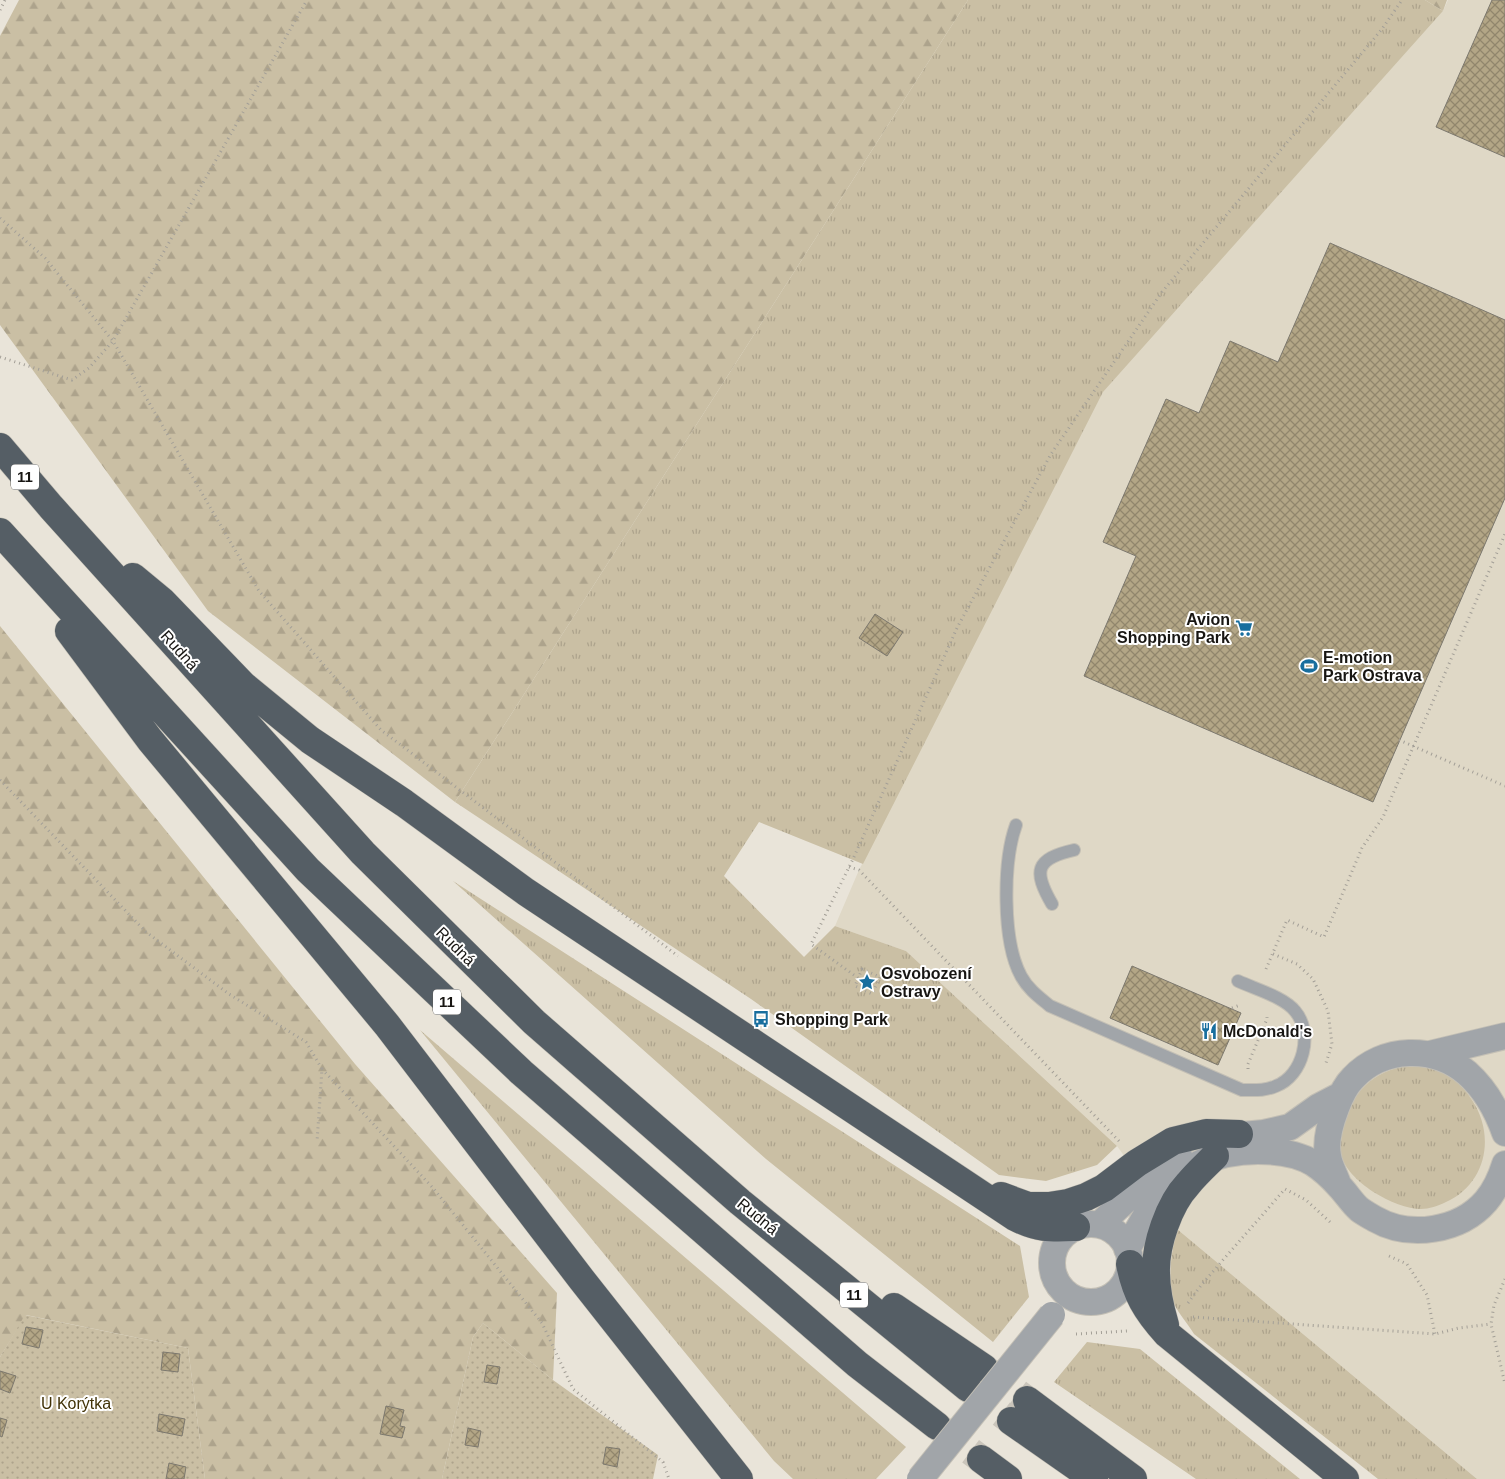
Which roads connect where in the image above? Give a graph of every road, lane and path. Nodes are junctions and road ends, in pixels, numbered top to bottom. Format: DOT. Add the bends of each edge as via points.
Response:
graph roads {
  1 [pos="5,0"];
  2 [pos="307,0"];
  3 [pos="1402,0"];
  4 [pos="0,10"];
  5 [pos="0,218"];
  6 [pos="113,341"];
  7 [pos="0,357"];
  8 [pos="0,447"];
  9 [pos="51,507"];
  10 [pos="0,532"];
  11 [pos="1505,534"];
  12 [pos="0,538"];
  13 [pos="1400,740"];
  14 [pos="1414,746"];
  15 [pos="0,780"];
  16 [pos="1505,786"];
  17 [pos="1016,825"];
  18 [pos="1074,850"];
  19 [pos="850,867"];
  20 [pos="1052,904"];
  21 [pos="1273,954"];
  22 [pos="682,959"];
  23 [pos="858,978"];
  24 [pos="1238,981"];
  25 [pos="1255,994"];
  26 [pos="1232,1008"];
  27 [pos="1505,1036"];
  28 [pos="1430,1054"];
  29 [pos="322,1069"];
  30 [pos="1322,1074"];
  31 [pos="1250,1090"];
  32 [pos="1341,1095"];
  33 [pos="1505,1133"];
  34 [pos="1239,1134"];
  35 [pos="317,1142"];
  36 [pos="1119,1142"];
  37 [pos="1215,1156"];
  38 [pos="1505,1164"];
  39 [pos="955,1178"];
  40 [pos="1338,1185"];
  41 [pos="1335,1225"];
  42 [pos="1088,1226"];
  43 [pos="1383,1253"];
  44 [pos="1128,1256"];
  45 [pos="1505,1279"];
  46 [pos="1069,1296"];
  47 [pos="1491,1324"];
  48 [pos="1173,1325"];
  49 [pos="1130,1331"];
  50 [pos="1076,1334"];
  51 [pos="1435,1334"];
  52 [pos="976,1378"];
  53 [pos="1505,1384"];
  54 [pos="938,1426"];
  55 [pos="981,1459"];
  56 [pos="669,1479"];
  57 [pos="739,1479"];
  58 [pos="920,1479"];
  59 [pos="1008,1479"];
  60 [pos="1094,1479"];
  61 [pos="1133,1479"];
  62 [pos="1345,1479"];
  1 -- 4 [label="path"];
  2 -- 6 [label="path"];
  3 -- 19 [label="path" via="1382,29 1162,292 1051,454 957,628"];
  5 -- 6 [label="path" via="45,258"];
  6 -- 7 [label="path" via="89,368 72,380"];
  6 -- 22 [label="path" via="259,591 381,730"];
  8 -- 9 [label="highway, Rudná / 11"];
  9 -- 39 [label="highway" via="162,601 243,685 310,740 404,803 526,892"];
  9 -- 52 [label="highway, Rudná / 11" via="363,853 534,1022 740,1202"];
  10 -- 54 [label="highway, 11" via="308,870 529,1078 857,1364"];
  11 -- 14 [label="path"];
  12 -- 57 [label="highway" via="150,740 388,1025"];
  13 -- 14 [label="path"];
  14 -- 16 [label="path"];
  14 -- 21 [label="path" via="1383,817 1362,848 1324,937 1287,920"];
  15 -- 29 [label="path" via="146,932 229,994 306,1042"];
  17 -- 31 [label="lane" via="1010,841 1008,863 1010,938 1018,967 1031,990 1050,1006 1087,1023 1242,1090"];
  18 -- 20 [label="lane" via="1055,854 1042,866 1042,887"];
  19 -- 23 [label="path" via="811,944"];
  19 -- 36 [label="path" via="859,870"];
  21 -- 25 [label="path"];
  21 -- 30 [label="path" via="1297,964 1313,979 1328,1011 1332,1044"];
  23 -- 23 [label="path" via="862,969 880,977 872,994 855,986"];
  24 -- 25 [label="lane"];
  25 -- 26 [label="path"];
  25 -- 31 [label="path" via="1263,1004 1267,1019 1248,1064"];
  25 -- 31 [label="lane" via="1282,1001 1296,1012 1304,1029 1304,1049 1289,1078 1278,1086"];
  27 -- 28 [label="street"];
  28 -- 32 [label="street" via="1409,1052 1388,1056 1353,1078"];
  28 -- 33 [label="street" via="1450,1061 1467,1073 1489,1098"];
  29 -- 35 [label="path"];
  29 -- 56 [label="path" via="433,1188 542,1323 573,1389 664,1462"];
  32 -- 34 [label="street" via="1290,1127"];
  32 -- 40 [label="street" via="1329,1133 1328,1155"];
  34 -- 39 [label="highway" via="1206,1134 1173,1141 1104,1188 1068,1203 1049,1206 1028,1206"];
  34 -- 42 [label="street" via="1208,1142 1181,1154"];
  37 -- 40 [label="street" via="1242,1151 1292,1155 1313,1163"];
  37 -- 44 [label="street" via="1192,1167 1171,1184 1154,1204"];
  37 -- 48 [label="highway" via="1186,1185 1170,1212 1160,1243 1156,1272 1158,1299"];
  38 -- 40 [label="street" via="1499,1183 1486,1201 1468,1217 1446,1227 1423,1230 1399,1228 1377,1220 1359,1209"];
  39 -- 42 [label="highway" via="1030,1225 1044,1228"];
  41 -- 48 [label="path" via="1306,1200 1285,1189 1202,1284"];
  42 -- 44 [label="street" via="1106,1227 1118,1236"];
  42 -- 46 [label="street" via="1063,1236 1055,1248 1052,1271 1058,1285"];
  43 -- 51 [label="path" via="1407,1264 1427,1295"];
  44 -- 46 [label="street" via="1129,1271 1124,1285 1113,1296 1091,1302"];
  44 -- 48 [label="highway" via="1134,1284 1153,1319"];
  45 -- 47 [label="path" via="1494,1305"];
  46 -- 58 [label="street, bridge"];
  47 -- 51 [label="path"];
  47 -- 53 [label="path"];
  48 -- 51 [label="path"];
  48 -- 62 [label="highway"];
  49 -- 50 [label="path"];
  55 -- 59 [label="highway"];
  60 -- 61 [label="highway" via="1019,1411"];
}
